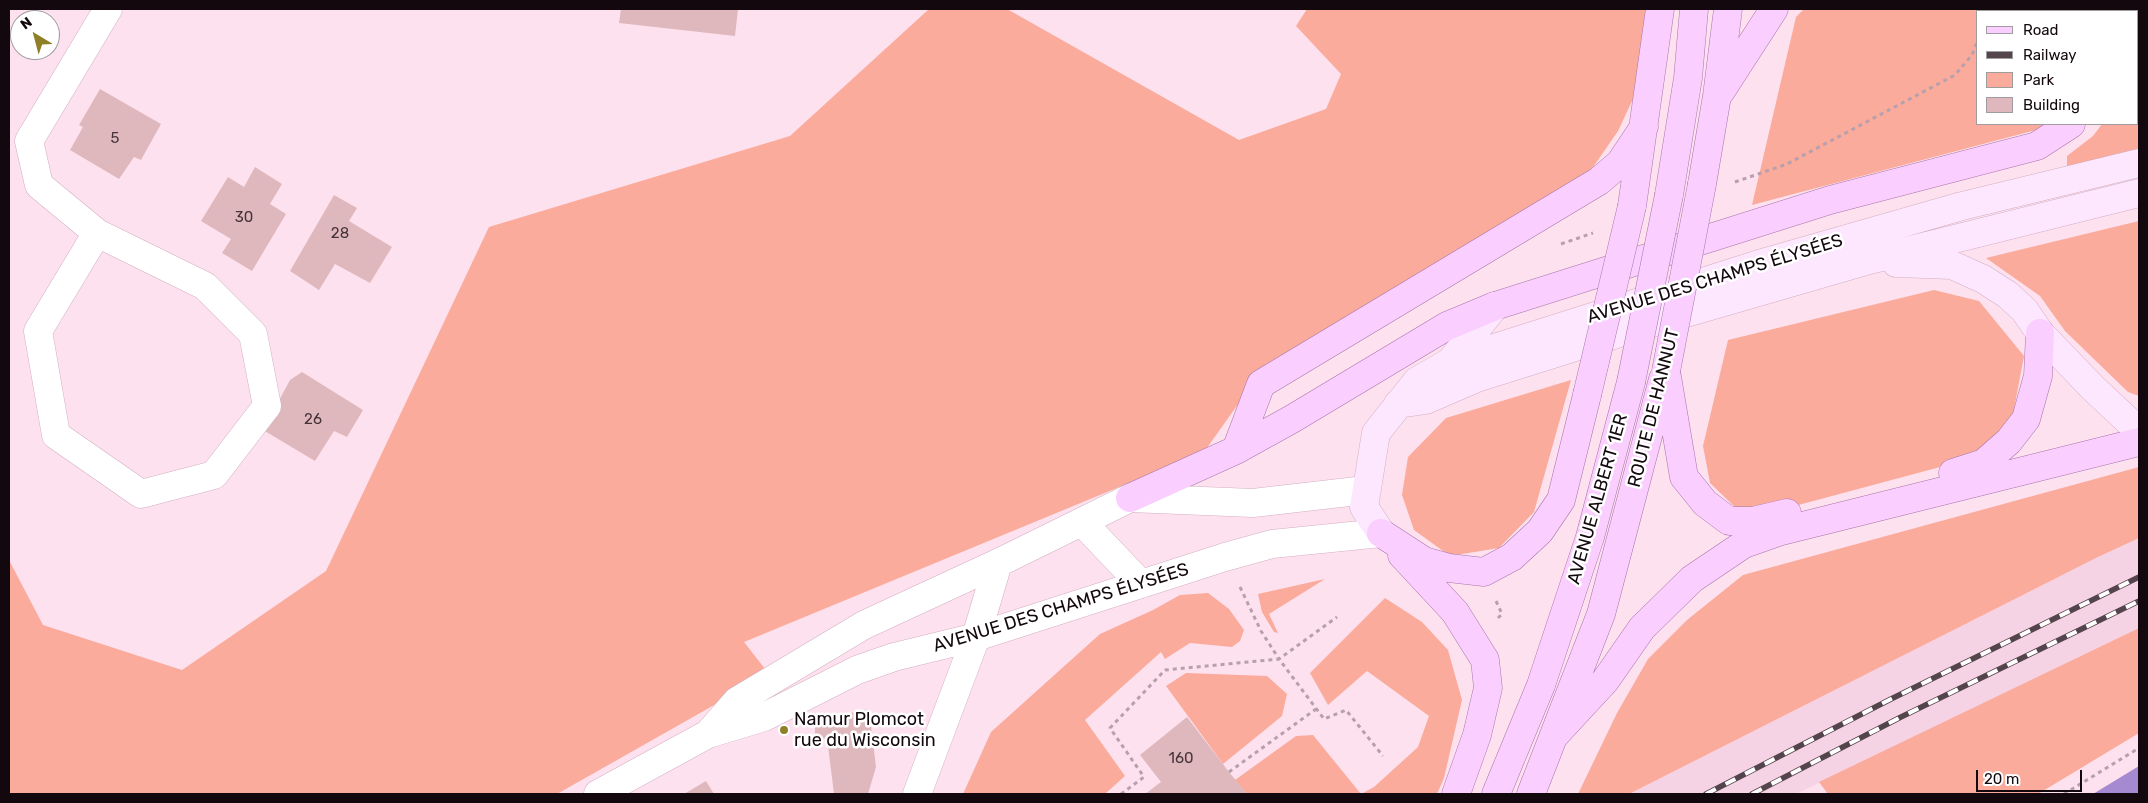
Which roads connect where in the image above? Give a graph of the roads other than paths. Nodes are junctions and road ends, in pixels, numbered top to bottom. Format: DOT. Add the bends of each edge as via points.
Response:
graph roads {
  1 [pos="108,9"];
  2 [pos="1660,9"];
  3 [pos="1694,9"];
  4 [pos="1728,9"];
  5 [pos="1774,9"];
  6 [pos="1718,96"];
  7 [pos="2069,125"];
  8 [pos="1644,127"];
  9 [pos="2139,163"];
  10 [pos="2139,193"];
  11 [pos="97,233"];
  12 [pos="1862,262"];
  13 [pos="1495,306"];
  14 [pos="2040,332"];
  15 [pos="1450,362"];
  16 [pos="1666,371"];
  17 [pos="1398,404"];
  18 [pos="2139,431"];
  19 [pos="2139,442"];
  20 [pos="1236,450"];
  21 [pos="1366,490"];
  22 [pos="1130,498"];
  23 [pos="1082,522"];
  24 [pos="1381,532"];
  25 [pos="998,563"];
  26 [pos="1141,584"];
  27 [pos="976,637"];
  28 [pos="708,734"];
  29 [pos="1555,735"];
  30 [pos="598,794"];
  31 [pos="917,794"];
  32 [pos="1456,794"];
  33 [pos="1496,794"];
  34 [pos="1531,794"];
  1 -- 11 [label="street" via="30,140 39,185"];
  2 -- 8 [label="main road"];
  3 -- 33 [label="main road, AVENUE ALBERT 1ER, bridge" via="1688,78 1669,195 1631,382 1590,537 1541,685"];
  4 -- 6 [label="main road, ROUTE DE HANNUT"];
  5 -- 6 [label="main road"];
  6 -- 16 [label="main road, ROUTE DE HANNUT, bridge"];
  7 -- 13 [label="main road" via="2037,146 1830,200"];
  8 -- 20 [label="main road" via="1620,163 1599,181 1261,384"];
  8 -- 24 [label="main road, bridge" via="1632,206 1561,500 1540,531 1512,556 1484,572 1424,561"];
  9 -- 15 [label="main road, AVENUE DES CHAMPS ÉLYSÉES" via="1962,206 1759,264"];
  10 -- 12 [label="main road"];
  11 -- 11 [label="street" via="205,286 252,334 267,406 214,475 141,494 56,435 38,331"];
  12 -- 14 [label="main road" via="1952,265 2008,295"];
  12 -- 17 [label="main road" via="1476,378 1426,400"];
  13 -- 15 [label="main road"];
  13 -- 20 [label="main road" via="1447,326"];
  14 -- 16 [label="main road" via="2038,376 2026,419 2009,441 1984,463 1753,522 1729,521 1705,503 1684,477"];
  14 -- 18 [label="main road"];
  15 -- 17 [label="main road, AVENUE DES CHAMPS ÉLYSÉES" via="1417,381"];
  16 -- 29 [label="main road, ROUTE DE HANNUT" via="1601,614"];
  17 -- 21 [label="main road, AVENUE DES CHAMPS ÉLYSÉES" via="1376,433"];
  19 -- 29 [label="main road" via="1778,532 1744,544 1692,579 1642,628 1605,681"];
  20 -- 22 [label="main road"];
  21 -- 22 [label="street, AVENUE DES CHAMPS ÉLYSÉES" via="1253,503"];
  21 -- 24 [label="main road, AVENUE DES CHAMPS ÉLYSÉES" via="1364,506"];
  22 -- 23 [label="street, AVENUE DES CHAMPS ÉLYSÉES"];
  23 -- 25 [label="street, AVENUE DES CHAMPS ÉLYSÉES"];
  23 -- 26 [label="street"];
  24 -- 26 [label="street, AVENUE DES CHAMPS ÉLYSÉES" via="1272,544"];
  24 -- 32 [label="main road" via="1455,612 1485,660 1488,688 1477,735"];
  25 -- 27 [label="street"];
  25 -- 28 [label="street, AVENUE DES CHAMPS ÉLYSÉES" via="864,626 804,661 737,701"];
  26 -- 27 [label="street, AVENUE DES CHAMPS ÉLYSÉES"];
  27 -- 28 [label="street, AVENUE DES CHAMPS ÉLYSÉES" via="894,657 857,670 764,717"];
  27 -- 31 [label="street"];
  28 -- 30 [label="street, AVENUE DES CHAMPS ÉLYSÉES"];
  29 -- 34 [label="main road, ROUTE DE HANNUT"];
}
